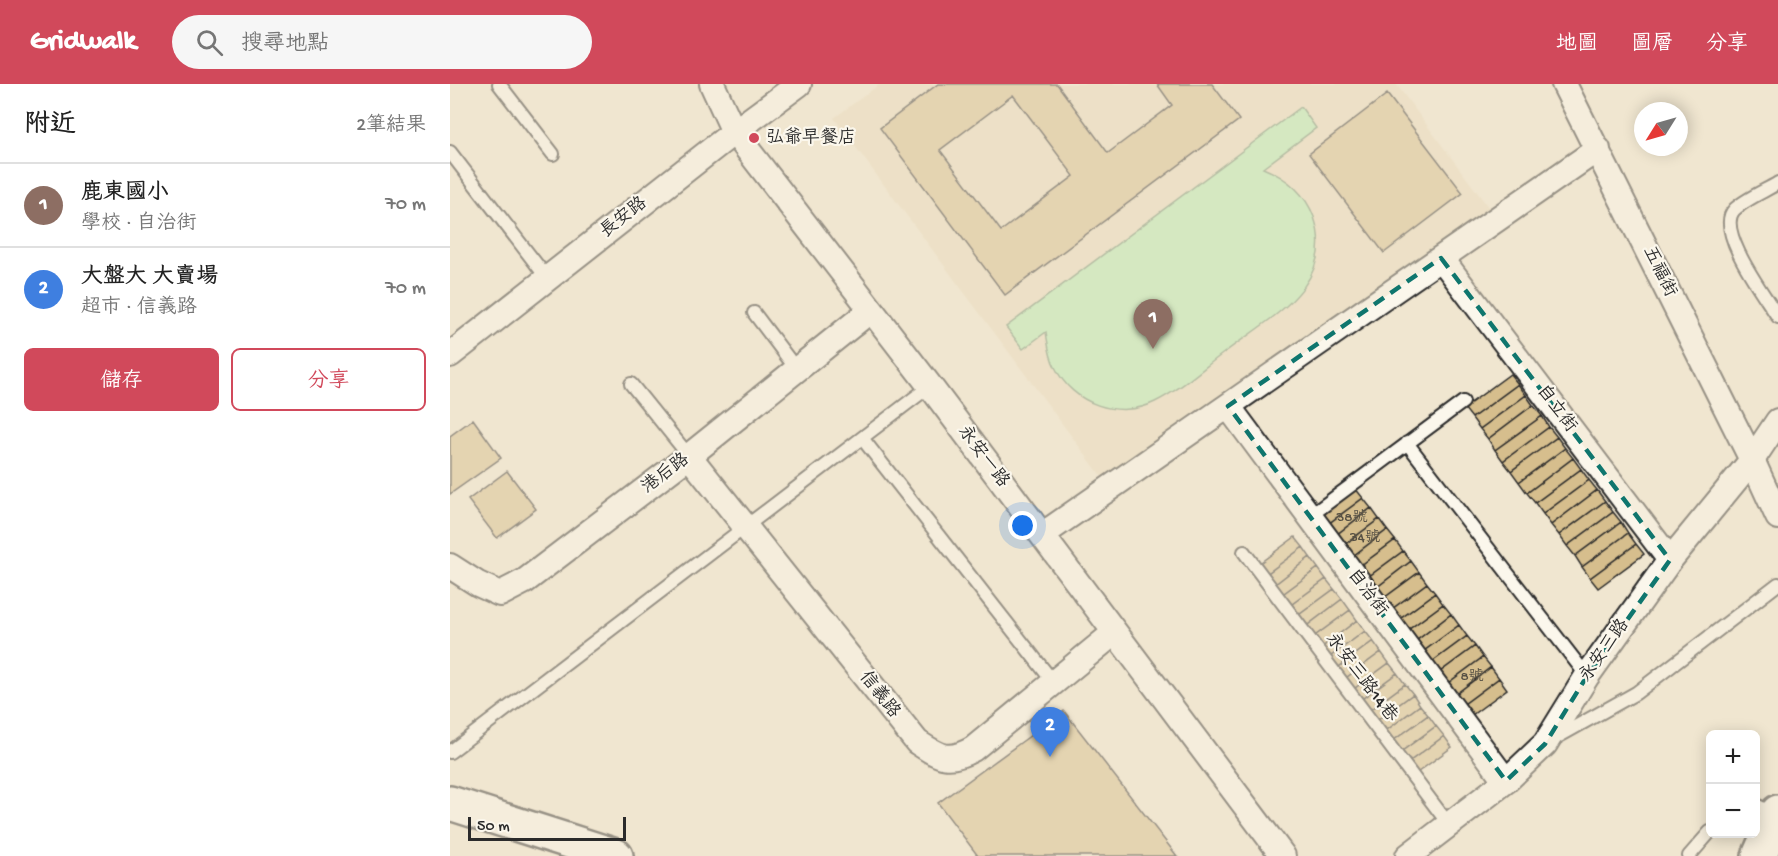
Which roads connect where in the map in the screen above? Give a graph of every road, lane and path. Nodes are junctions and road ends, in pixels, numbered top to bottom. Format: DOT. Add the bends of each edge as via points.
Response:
graph roads {
  1 [pos="499,84"];
  2 [pos="712,84"];
  3 [pos="799,84"];
  4 [pos="1564,84"];
  5 [pos="734,132"];
  6 [pos="1598,149"];
  7 [pos="450,152"];
  8 [pos="553,154"];
  9 [pos="1778,183"];
  10 [pos="1441,258"];
  11 [pos="547,278"];
  12 [pos="871,310"];
  13 [pos="754,313"];
  14 [pos="1778,317"];
  15 [pos="450,355"];
  16 [pos="797,370"];
  17 [pos="631,384"];
  18 [pos="930,386"];
  19 [pos="1463,402"];
  20 [pos="1228,406"];
  21 [pos="1778,421"];
  22 [pos="862,438"];
  23 [pos="1407,443"];
  24 [pos="689,456"];
  25 [pos="1752,460"];
  26 [pos="1310,516"];
  27 [pos="1778,517"];
  28 [pos="746,527"];
  29 [pos="1042,536"];
  30 [pos="1244,552"];
  31 [pos="1670,560"];
  32 [pos="450,566"];
  33 [pos="1778,584"];
  34 [pos="1114,633"];
  35 [pos="1587,676"];
  36 [pos="1054,683"];
  37 [pos="1545,744"];
  38 [pos="450,752"];
  39 [pos="1506,781"];
  40 [pos="450,803"];
  41 [pos="1770,810"];
  42 [pos="1450,826"];
  43 [pos="1706,837"];
  44 [pos="616,856"];
  45 [pos="1283,856"];
  46 [pos="1408,856"];
  47 [pos="1689,856"];
  48 [pos="1759,856"];
  1 -- 8 [label="lane"];
  2 -- 5 [label="street, 永安一路"];
  3 -- 5 [label="street, 長安路"];
  4 -- 6 [label="street, 五福街"];
  5 -- 11 [label="street, 長安路"];
  5 -- 12 [label="street, 永安一路"];
  6 -- 10 [label="street"];
  6 -- 25 [label="street, 五福街"];
  7 -- 11 [label="lane"];
  9 -- 14 [label="lane" via="1734,211 1727,224 1732,240"];
  10 -- 20 [label="street"];
  10 -- 31 [label="street, 自立街"];
  11 -- 15 [label="street, 長安路"];
  12 -- 16 [label="street, 港后路"];
  12 -- 18 [label="street, 永安一路"];
  13 -- 16 [label="lane"];
  16 -- 24 [label="street, 港后路"];
  17 -- 24 [label="lane"];
  18 -- 22 [label="lane"];
  18 -- 29 [label="street, 永安一路"];
  19 -- 23 [label="lane"];
  20 -- 26 [label="street, 自治街"];
  20 -- 29 [label="street"];
  21 -- 25 [label="street, 永安三路"];
  22 -- 28 [label="lane"];
  22 -- 36 [label="lane"];
  23 -- 26 [label="lane"];
  23 -- 35 [label="lane"];
  24 -- 28 [label="street, 信義路"];
  24 -- 32 [label="street, 港后路" via="525,581 500,594"];
  25 -- 27 [label="street, 五福街"];
  25 -- 31 [label="street, 永安三路"];
  26 -- 39 [label="street, 自治街"];
  28 -- 36 [label="street, 信義路" via="917,742 938,756 957,759 973,749"];
  28 -- 38 [label="lane"];
  29 -- 34 [label="street, 永安一路"];
  30 -- 42 [label="lane, 永安三路14巷"];
  31 -- 35 [label="street, 永安三路"];
  33 -- 37 [label="lane" via="1636,693"];
  34 -- 36 [label="street, 信義路"];
  34 -- 45 [label="street, 永安一路"];
  35 -- 37 [label="street, 永安三路"];
  37 -- 39 [label="street, 永安三路"];
  39 -- 42 [label="street, 永安三路"];
  40 -- 44 [label="main road"];
  41 -- 48 [label="main road"];
  42 -- 46 [label="street, 永安三路"];
  43 -- 47 [label="lane"];
}
